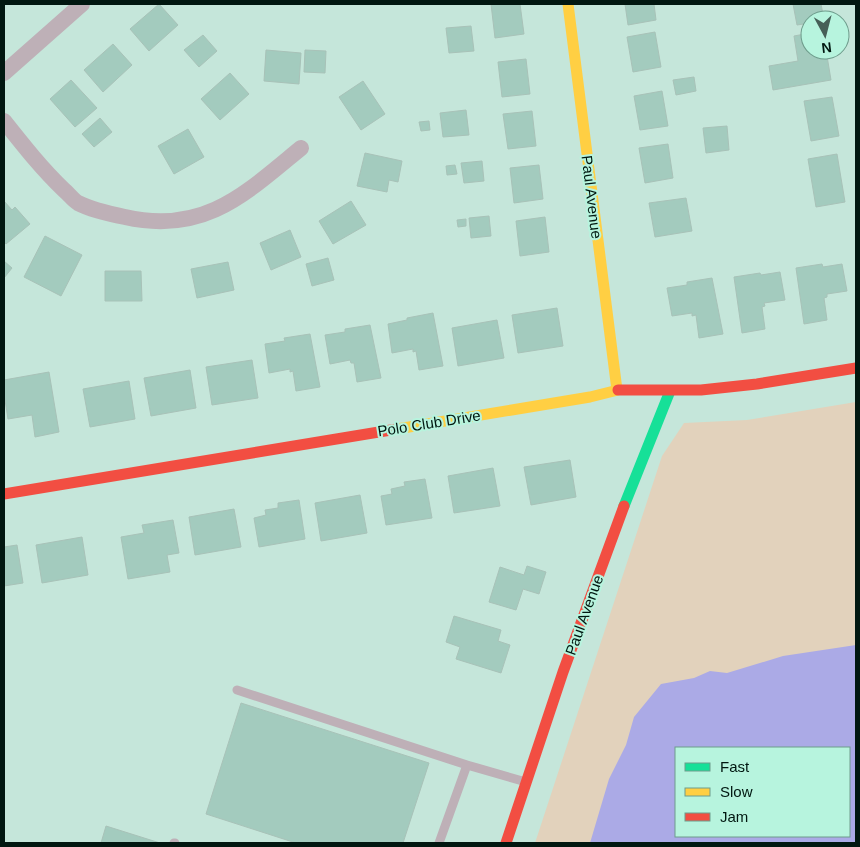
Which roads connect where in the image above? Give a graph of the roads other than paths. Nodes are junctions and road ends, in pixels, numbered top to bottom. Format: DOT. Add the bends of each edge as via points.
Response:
graph roads {
  1 [pos="82,4"];
  2 [pos="568,4"];
  3 [pos="4,73"];
  4 [pos="4,122"];
  5 [pos="301,148"];
  6 [pos="856,368"];
  7 [pos="617,390"];
  8 [pos="670,390"];
  9 [pos="4,494"];
  10 [pos="237,690"];
  11 [pos="467,765"];
  12 [pos="526,782"];
  13 [pos="439,843"];
  14 [pos="506,843"];
  1 -- 3 [label="street"];
  2 -- 7 [label="street, Paul Avenue"];
  4 -- 5 [label="street" via="49,176 78,202 106,213 143,221 170,222 218,209 249,190"];
  6 -- 8 [label="street, Polo Club Drive" via="757,384"];
  7 -- 8 [label="street, Polo Club Drive"];
  7 -- 9 [label="street, Polo Club Drive"];
  8 -- 12 [label="street, Paul Avenue" via="576,634"];
  10 -- 11 [label="lane"];
  11 -- 12 [label="lane"];
  11 -- 13 [label="lane"];
  12 -- 14 [label="street, Paul Avenue"];
}
